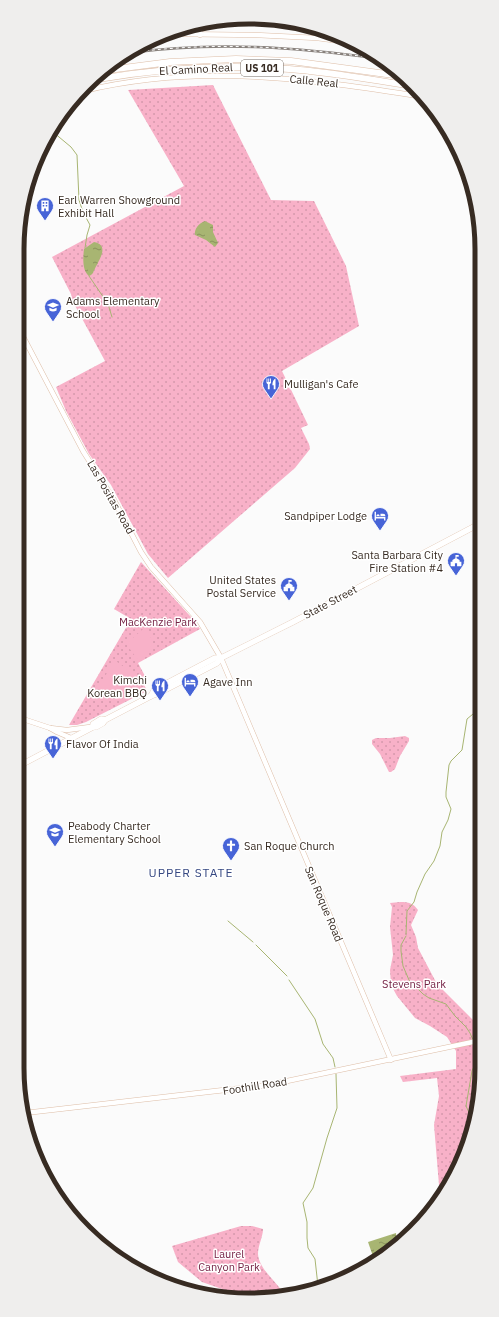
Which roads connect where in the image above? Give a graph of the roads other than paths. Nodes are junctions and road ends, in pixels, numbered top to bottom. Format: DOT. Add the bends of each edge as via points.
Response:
graph roads {
  1 [pos="200,30"];
  2 [pos="183,34"];
  3 [pos="200,35"];
  4 [pos="334,40"];
  5 [pos="114,69"];
  6 [pos="392,75"];
  7 [pos="103,78"];
  8 [pos="403,84"];
  9 [pos="90,90"];
  10 [pos="414,95"];
  11 [pos="24,340"];
  12 [pos="475,526"];
  13 [pos="221,658"];
  14 [pos="24,719"];
  15 [pos="92,727"];
  16 [pos="50,728"];
  17 [pos="57,732"];
  18 [pos="71,738"];
  19 [pos="60,743"];
  20 [pos="24,763"];
  21 [pos="475,1041"];
  22 [pos="390,1060"];
  23 [pos="28,1113"];
  1 -- 3 [label="street"];
  2 -- 3 [label="street"];
  3 -- 4 [label="street" via="256,35"];
  5 -- 6 [label="highway, El Camino Real / US 101" via="170,62 236,59 291,61"];
  7 -- 8 [label="highway, El Camino Real / US 101" via="172,69 240,67 313,71"];
  9 -- 10 [label="street, Calle Real" via="155,79 239,75 342,84"];
  11 -- 13 [label="street, Las Positas Road" via="141,552 197,618"];
  12 -- 13 [label="main road, State Street"];
  13 -- 15 [label="main road, State Street" via="214,658 154,690 150,696"];
  13 -- 22 [label="street, San Roque Road"];
  14 -- 16 [label="street"];
  15 -- 16 [label="street" via="67,730"];
  15 -- 18 [label="main road, State Street"];
  16 -- 17 [label="street"];
  17 -- 18 [label="street"];
  17 -- 19 [label="street"];
  18 -- 19 [label="main road, State Street"];
  19 -- 20 [label="main road, State Street"];
  21 -- 22 [label="street, Foothill Road"];
  22 -- 23 [label="street, Foothill Road" via="268,1085"];
}
